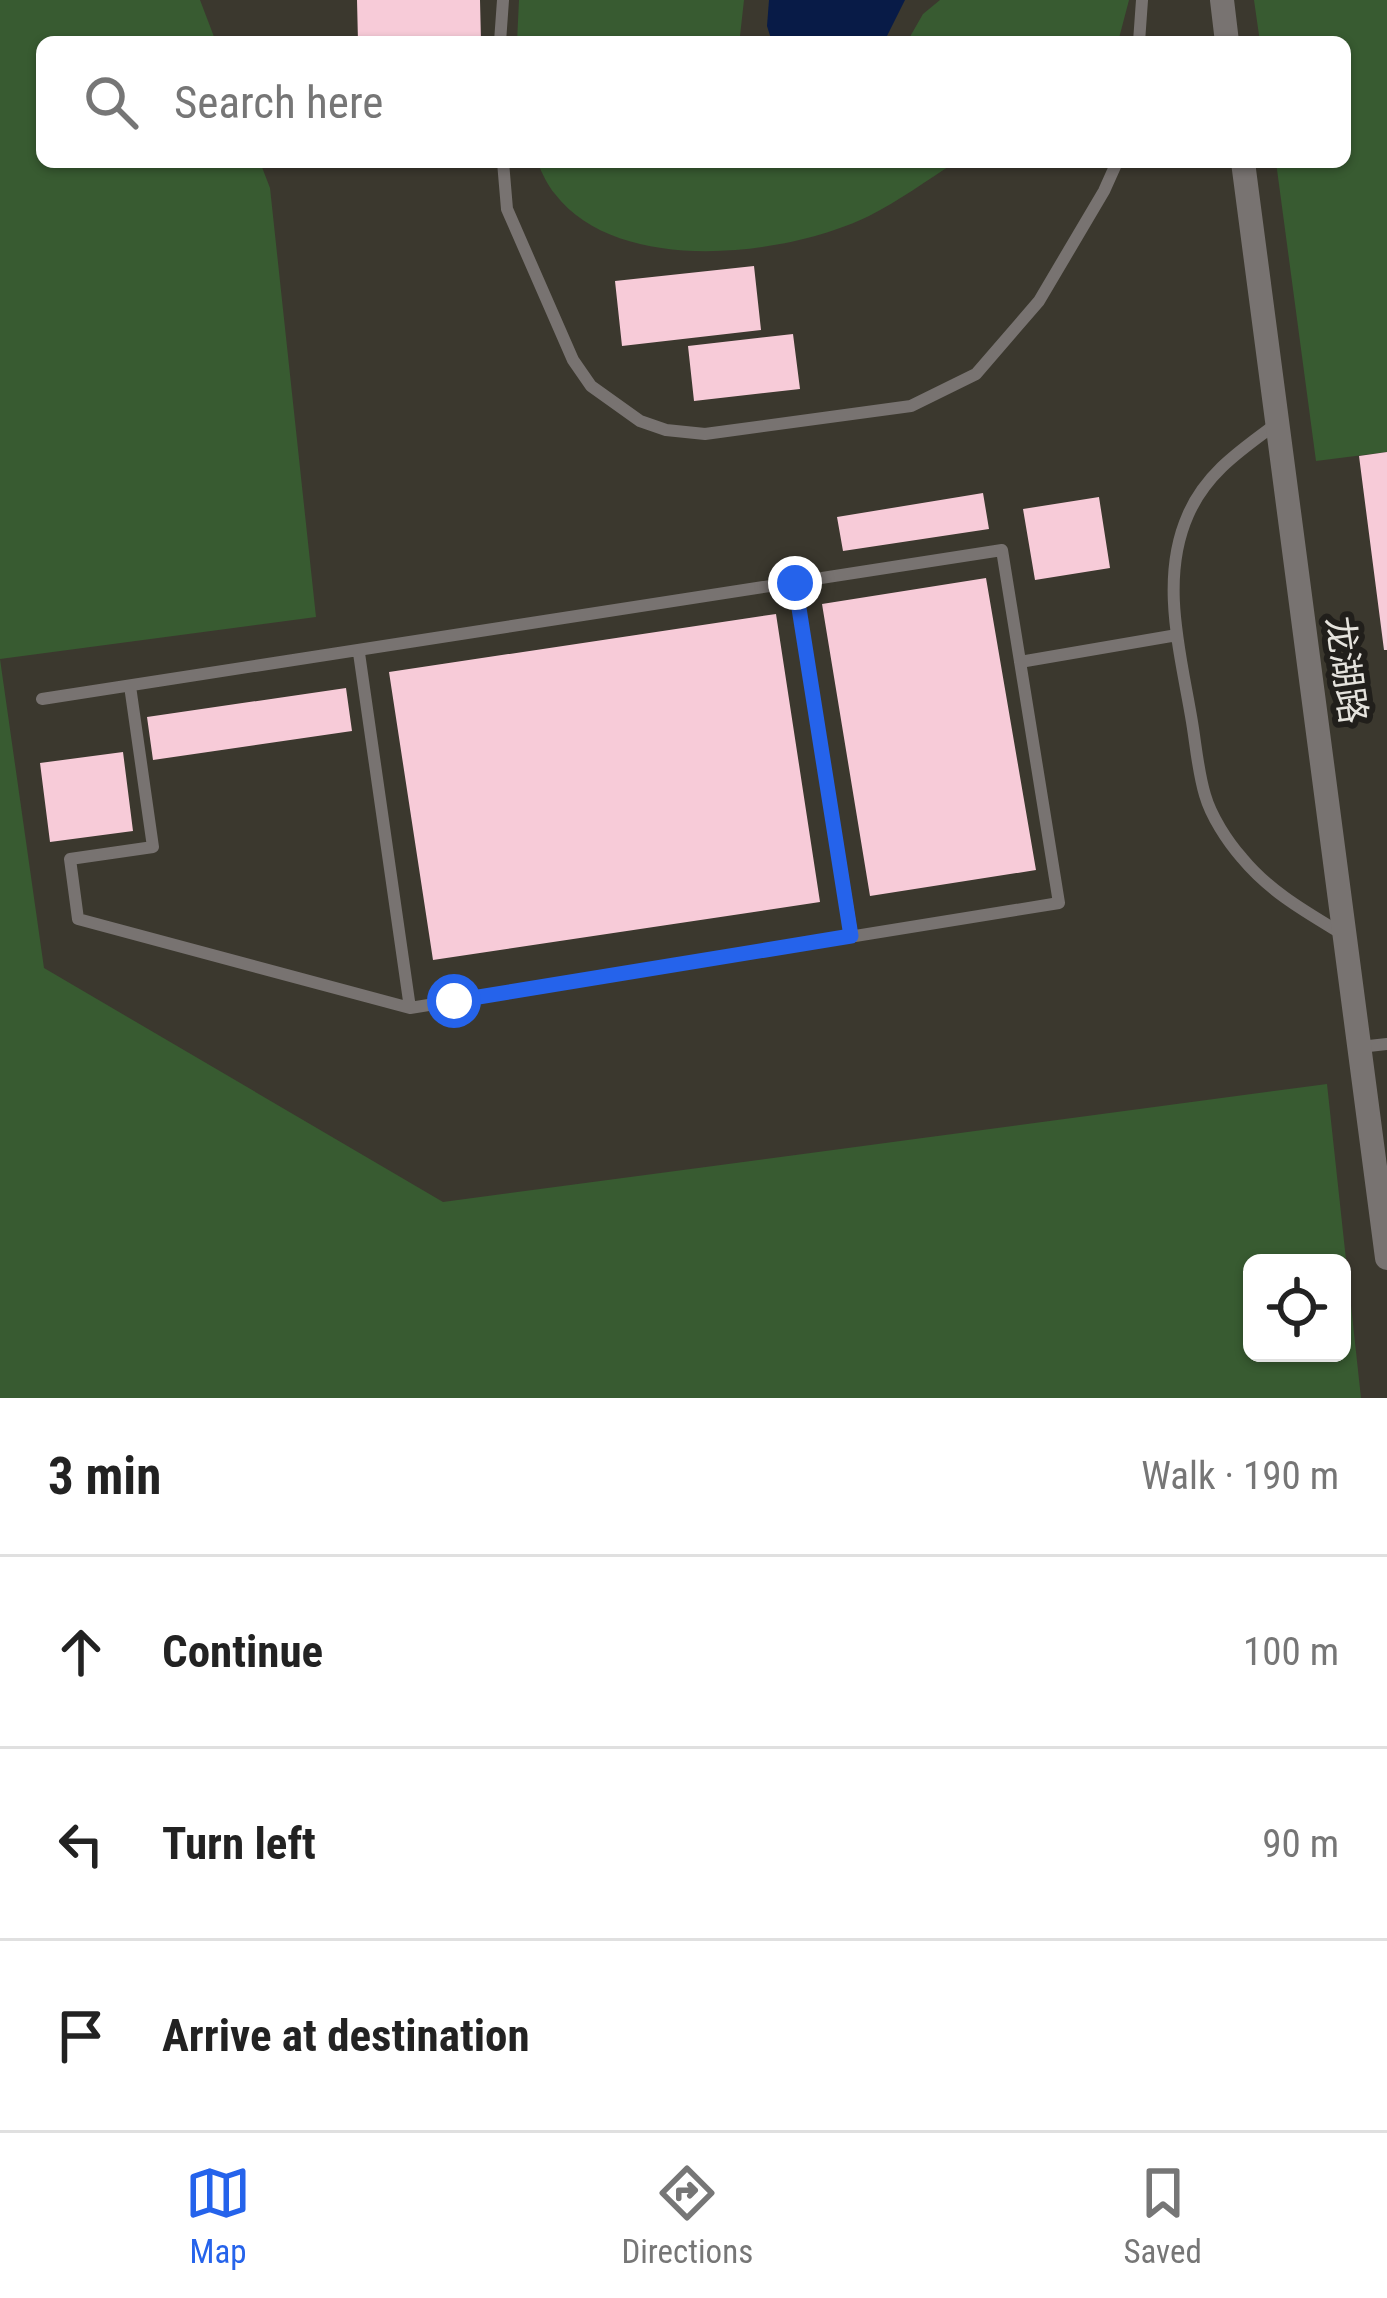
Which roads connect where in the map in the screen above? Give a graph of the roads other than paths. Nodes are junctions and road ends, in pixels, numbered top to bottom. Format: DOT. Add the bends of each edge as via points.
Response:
graph roads {
  1 [pos="503,0"];
  2 [pos="1142,0"];
  3 [pos="1222,0"];
  4 [pos="500,36"];
  5 [pos="1139,36"];
  6 [pos="1226,36"];
  7 [pos="504,168"];
  8 [pos="1114,168"];
  9 [pos="1244,168"];
  10 [pos="1277,423"];
  11 [pos="795,583"];
  12 [pos="1177,634"];
  13 [pos="359,653"];
  14 [pos="1019,662"];
  15 [pos="130,686"];
  16 [pos="42,699"];
  17 [pos="1345,935"];
  18 [pos="851,936"];
  19 [pos="410,1008"];
  20 [pos="1387,1044"];
  21 [pos="1359,1047"];
  22 [pos="1387,1258"];
  1 -- 4 [label="lane"];
  2 -- 5 [label="lane"];
  3 -- 6 [label="street"];
  7 -- 8 [label="lane" via="507,209 591,386 640,421 706,434 911,406 976,374 1040,301"];
  9 -- 10 [label="street, 龙湖路"];
  10 -- 12 [label="lane" via="1222,464 1189,512 1176,548"];
  10 -- 17 [label="street, 龙湖路"];
  11 -- 13 [label="lane"];
  11 -- 14 [label="lane" via="1002,550"];
  11 -- 18 [label="lane"];
  12 -- 14 [label="lane"];
  12 -- 17 [label="lane" via="1205,796 1219,825 1273,891"];
  13 -- 15 [label="lane"];
  13 -- 19 [label="lane"];
  14 -- 18 [label="lane" via="1059,903"];
  15 -- 16 [label="lane"];
  15 -- 19 [label="lane" via="153,847 70,859 78,919"];
  17 -- 21 [label="street, 龙湖路"];
  18 -- 19 [label="lane"];
  20 -- 21 [label="lane"];
  21 -- 22 [label="street, 龙湖路"];
}
